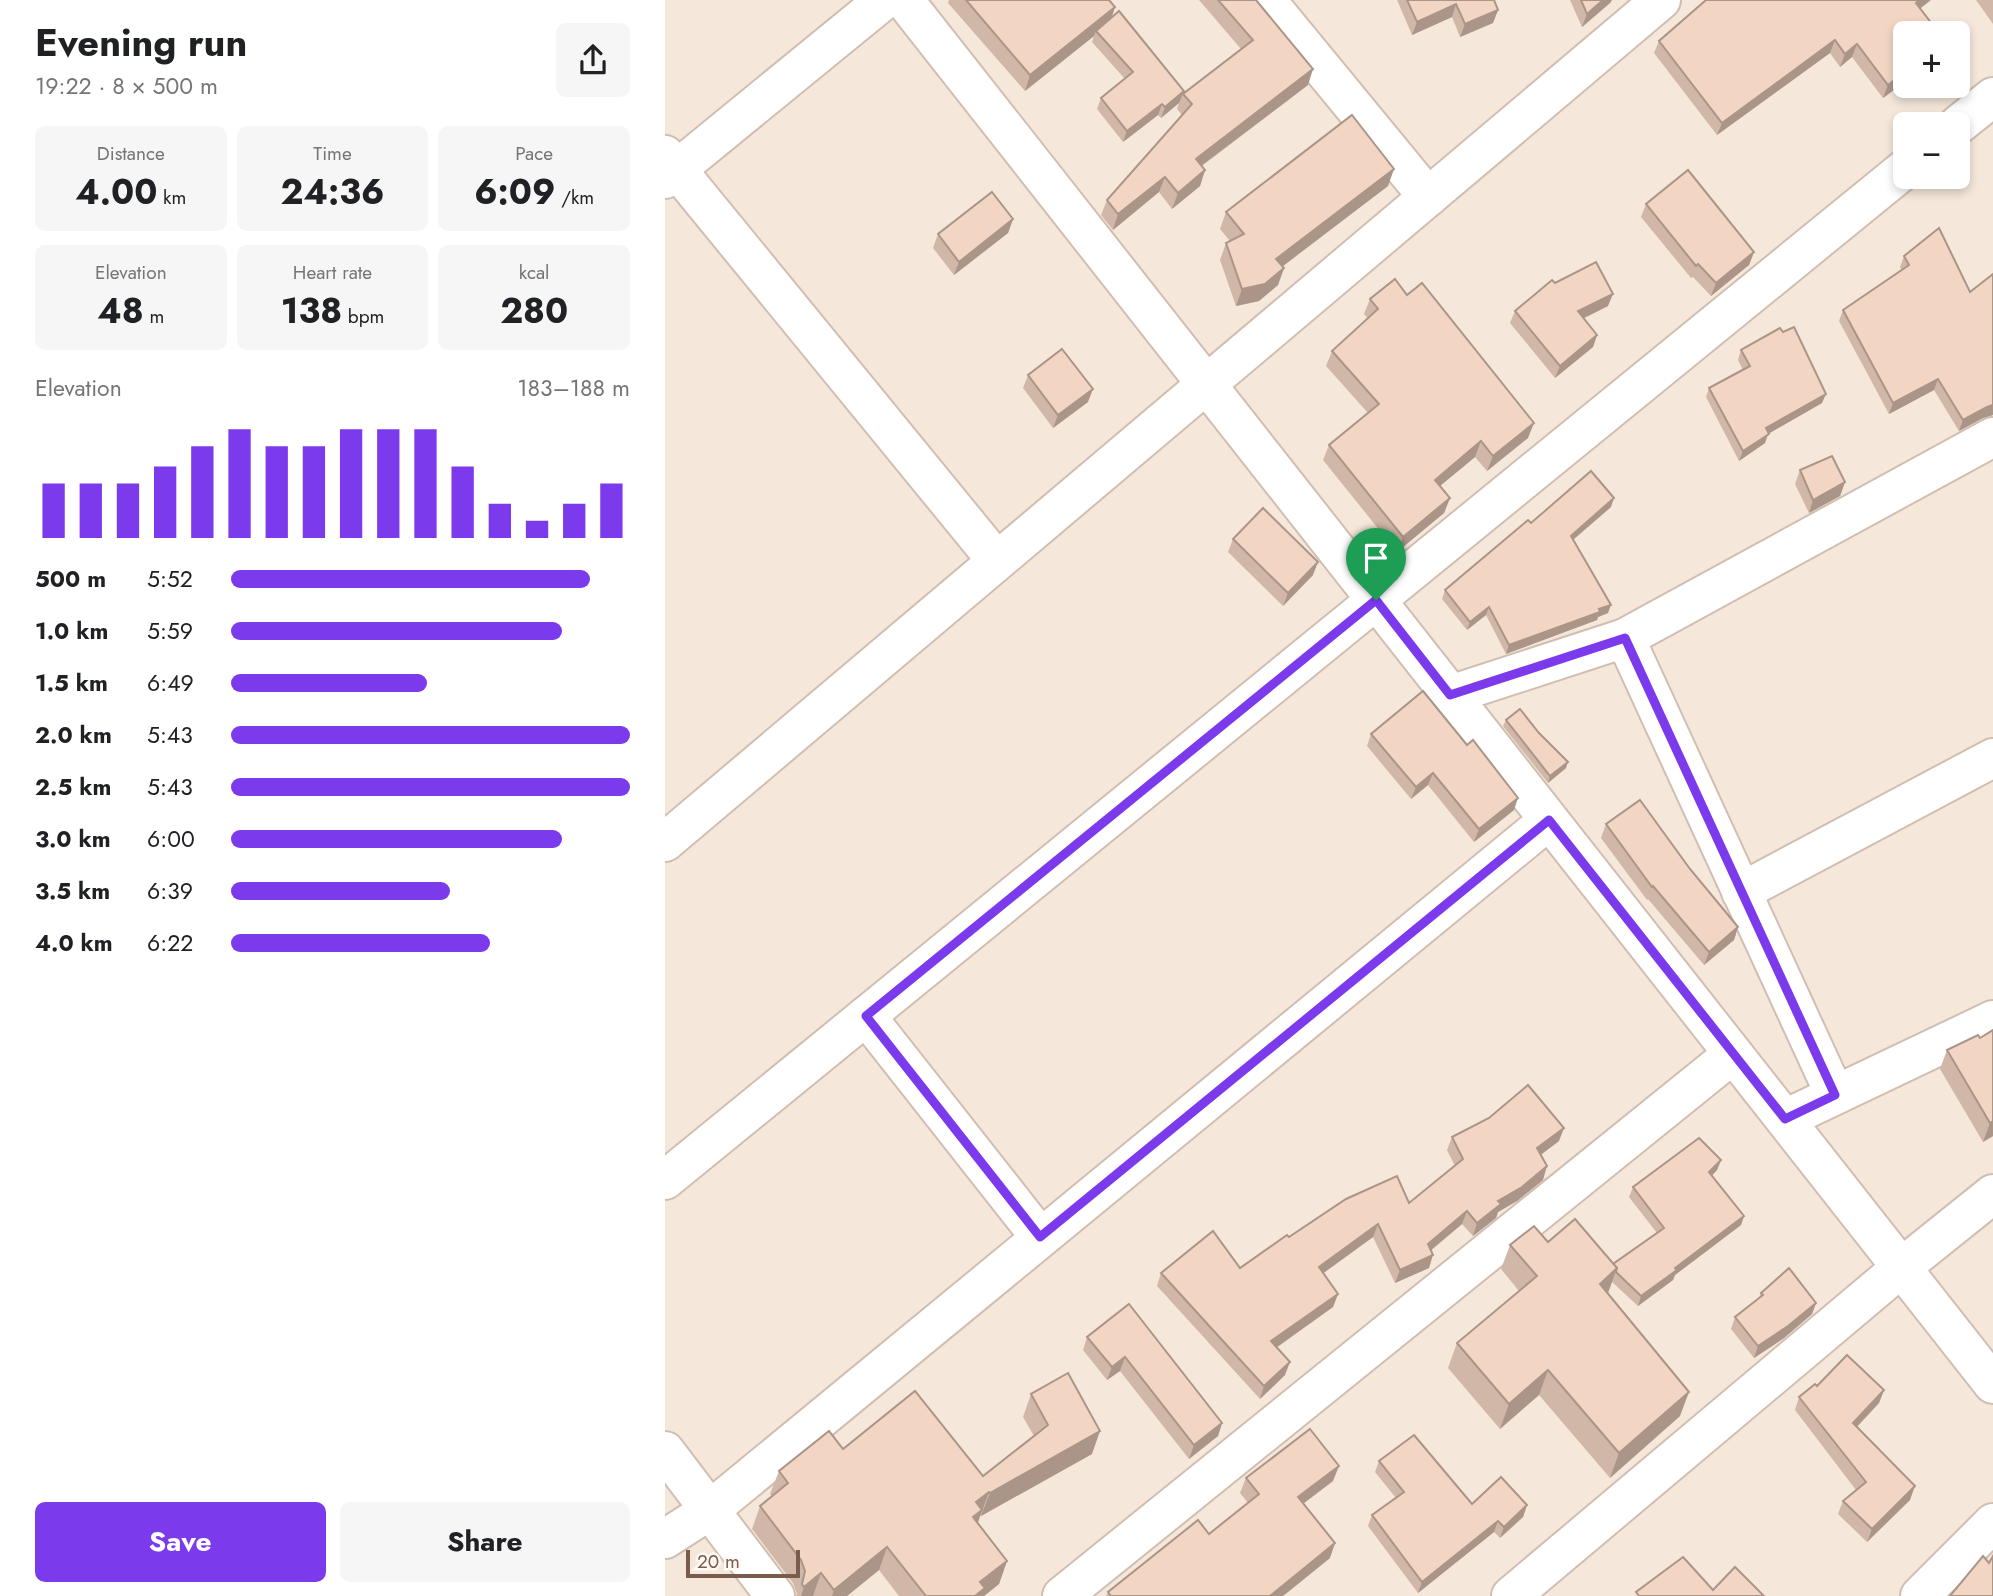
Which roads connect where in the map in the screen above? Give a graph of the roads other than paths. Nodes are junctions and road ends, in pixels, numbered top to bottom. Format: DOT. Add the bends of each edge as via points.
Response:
graph roads {
  1 [pos="884,0"];
  2 [pos="904,0"];
  3 [pos="1266,0"];
  4 [pos="1661,0"];
  5 [pos="1993,97"];
  6 [pos="1970,115"];
  7 [pos="669,168"];
  8 [pos="1893,179"];
  9 [pos="1428,197"];
  10 [pos="1207,385"];
  11 [pos="1993,437"];
  12 [pos="997,561"];
  13 [pos="1376,600"];
  14 [pos="1625,638"];
  15 [pos="1450,695"];
  16 [pos="1993,758"];
  17 [pos="1549,820"];
  18 [pos="665,842"];
  19 [pos="1741,892"];
  20 [pos="866,1016"];
  21 [pos="1993,1020"];
  22 [pos="1733,1054"];
  23 [pos="1835,1095"];
  24 [pos="1785,1119"];
  25 [pos="665,1180"];
  26 [pos="1993,1194"];
  27 [pos="1040,1237"];
  28 [pos="1902,1267"];
  29 [pos="1993,1384"];
  30 [pos="665,1451"];
  31 [pos="710,1510"];
  32 [pos="1993,1523"];
  33 [pos="665,1539"];
  34 [pos="775,1596"];
  35 [pos="1062,1596"];
  36 [pos="1511,1596"];
  37 [pos="1920,1596"];
  1 -- 7 [label="street"];
  2 -- 10 [label="street"];
  3 -- 9 [label="street"];
  4 -- 9 [label="street"];
  5 -- 6 [label="street"];
  7 -- 12 [label="street"];
  8 -- 13 [label="street"];
  9 -- 10 [label="street"];
  10 -- 12 [label="street"];
  10 -- 13 [label="street"];
  11 -- 14 [label="street"];
  12 -- 18 [label="street"];
  13 -- 15 [label="street"];
  13 -- 20 [label="street"];
  14 -- 15 [label="street"];
  14 -- 19 [label="street"];
  15 -- 17 [label="street"];
  16 -- 19 [label="street"];
  17 -- 22 [label="street"];
  17 -- 27 [label="street"];
  19 -- 23 [label="street"];
  20 -- 25 [label="street"];
  20 -- 27 [label="street"];
  21 -- 23 [label="street"];
  22 -- 24 [label="street"];
  22 -- 35 [label="street"];
  23 -- 24 [label="street"];
  24 -- 28 [label="street"];
  26 -- 28 [label="street"];
  27 -- 31 [label="street"];
  28 -- 29 [label="street"];
  28 -- 36 [label="street"];
  30 -- 31 [label="street"];
  31 -- 33 [label="street"];
  31 -- 34 [label="street"];
  32 -- 37 [label="street"];
}
